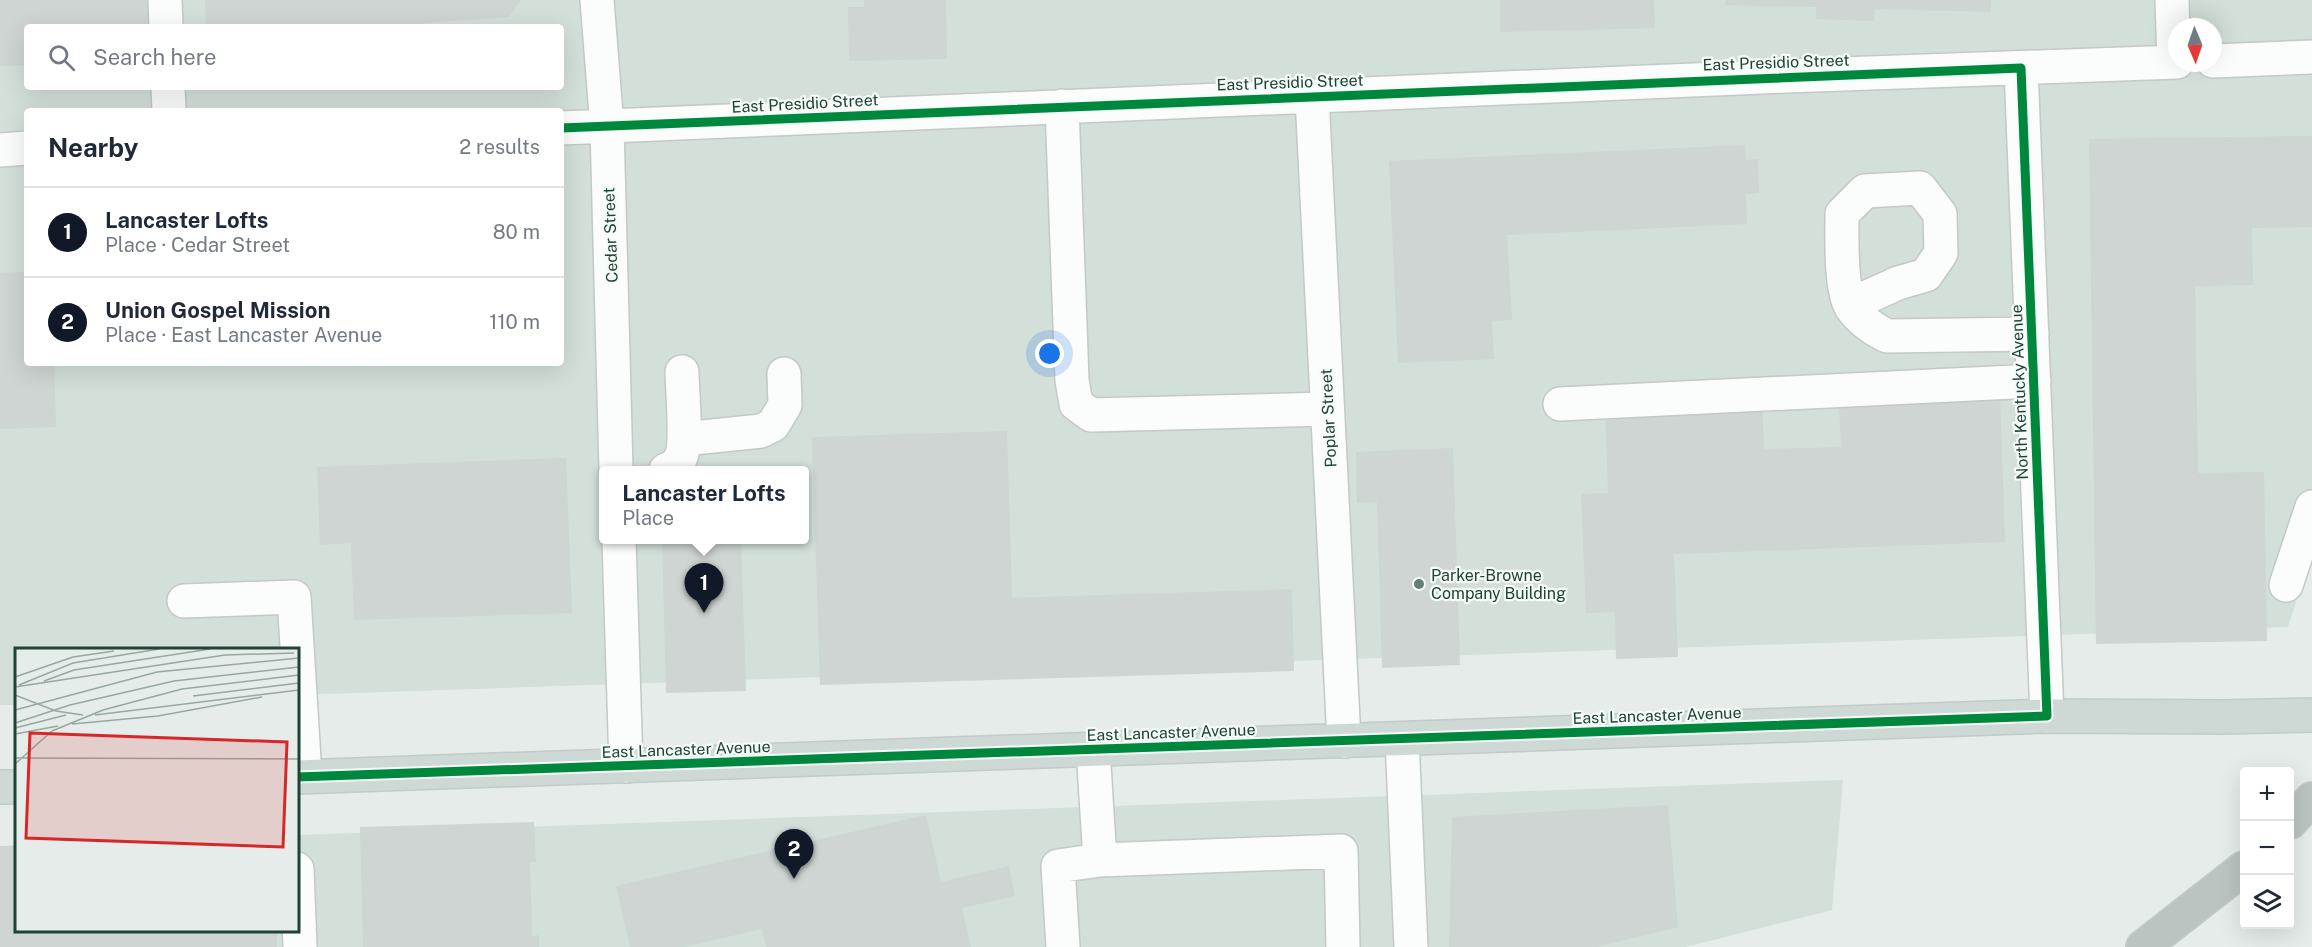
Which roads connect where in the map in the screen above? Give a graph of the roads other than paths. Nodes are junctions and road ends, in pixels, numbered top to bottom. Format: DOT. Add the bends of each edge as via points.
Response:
graph roads {
  1 [pos="165,0"];
  2 [pos="597,0"];
  3 [pos="2172,0"];
  4 [pos="2173,18"];
  5 [pos="166,24"];
  6 [pos="2312,57"];
  7 [pos="2222,61"];
  8 [pos="2168,62"];
  9 [pos="2021,68"];
  10 [pos="168,90"];
  11 [pos="1312,96"];
  12 [pos="1062,106"];
  13 [pos="169,108"];
  14 [pos="606,127"];
  15 [pos="564,128"];
  16 [pos="24,148"];
  17 [pos="0,150"];
  18 [pos="1850,306"];
  19 [pos="2032,334"];
  20 [pos="682,372"];
  21 [pos="784,374"];
  22 [pos="2034,381"];
  23 [pos="1560,404"];
  24 [pos="1327,409"];
  25 [pos="684,439"];
  26 [pos="616,466"];
  27 [pos="674,466"];
  28 [pos="2312,507"];
  29 [pos="619,544"];
  30 [pos="2286,585"];
  31 [pos="184,601"];
  32 [pos="296,648"];
  33 [pos="298,700"];
  34 [pos="2312,714"];
  35 [pos="2047,716"];
  36 [pos="2223,717"];
  37 [pos="2312,737"];
  38 [pos="1402,739"];
  39 [pos="1344,741"];
  40 [pos="1093,750"];
  41 [pos="626,766"];
  42 [pos="301,777"];
  43 [pos="15,786"];
  44 [pos="0,787"];
  45 [pos="2312,799"];
  46 [pos="2290,821"];
  47 [pos="1100,860"];
  48 [pos="2240,871"];
  49 [pos="298,894"];
  50 [pos="300,947"];
  51 [pos="1063,947"];
  52 [pos="1343,947"];
  53 [pos="1411,947"];
  54 [pos="2143,947"];
  1 -- 5 [label="street"];
  2 -- 14 [label="street, Cedar Street"];
  3 -- 4 [label="street"];
  6 -- 7 [label="street"];
  8 -- 9 [label="street, East Presidio Street"];
  9 -- 11 [label="street, East Presidio Street"];
  9 -- 19 [label="street, North Kentucky Avenue"];
  10 -- 13 [label="street"];
  11 -- 12 [label="street, East Presidio Street"];
  11 -- 24 [label="street, Poplar Street"];
  12 -- 14 [label="street, East Presidio Street"];
  12 -- 24 [label="street" via="1071,380 1076,404 1091,415"];
  14 -- 15 [label="street, East Presidio Street"];
  14 -- 26 [label="street, Cedar Street"];
  16 -- 17 [label="street"];
  18 -- 19 [label="street" via="1869,326 1887,336"];
  19 -- 22 [label="street, North Kentucky Avenue"];
  20 -- 25 [label="street"];
  21 -- 25 [label="street" via="784,405 773,425 761,431"];
  22 -- 23 [label="street"];
  22 -- 35 [label="street, North Kentucky Avenue"];
  24 -- 39 [label="street, Poplar Street"];
  25 -- 27 [label="street" via="681,458"];
  28 -- 30 [label="street"];
  29 -- 41 [label="street"];
  31 -- 32 [label="street" via="294,597"];
  33 -- 42 [label="street"];
  34 -- 36 [label="main road, East Lancaster Avenue"];
  35 -- 36 [label="main road, East Lancaster Avenue"];
  35 -- 38 [label="main road, East Lancaster Avenue"];
  36 -- 37 [label="main road, East Lancaster Avenue"];
  38 -- 39 [label="main road, East Lancaster Avenue"];
  38 -- 53 [label="street"];
  39 -- 40 [label="main road, East Lancaster Avenue"];
  40 -- 41 [label="main road, East Lancaster Avenue"];
  40 -- 47 [label="street"];
  41 -- 42 [label="main road, East Lancaster Avenue"];
  43 -- 44 [label="main road"];
  45 -- 46 [label="highway"];
  47 -- 51 [label="street" via="1058,866"];
  47 -- 52 [label="street" via="1341,851"];
  48 -- 54 [label="highway"];
  49 -- 50 [label="street"];
}
